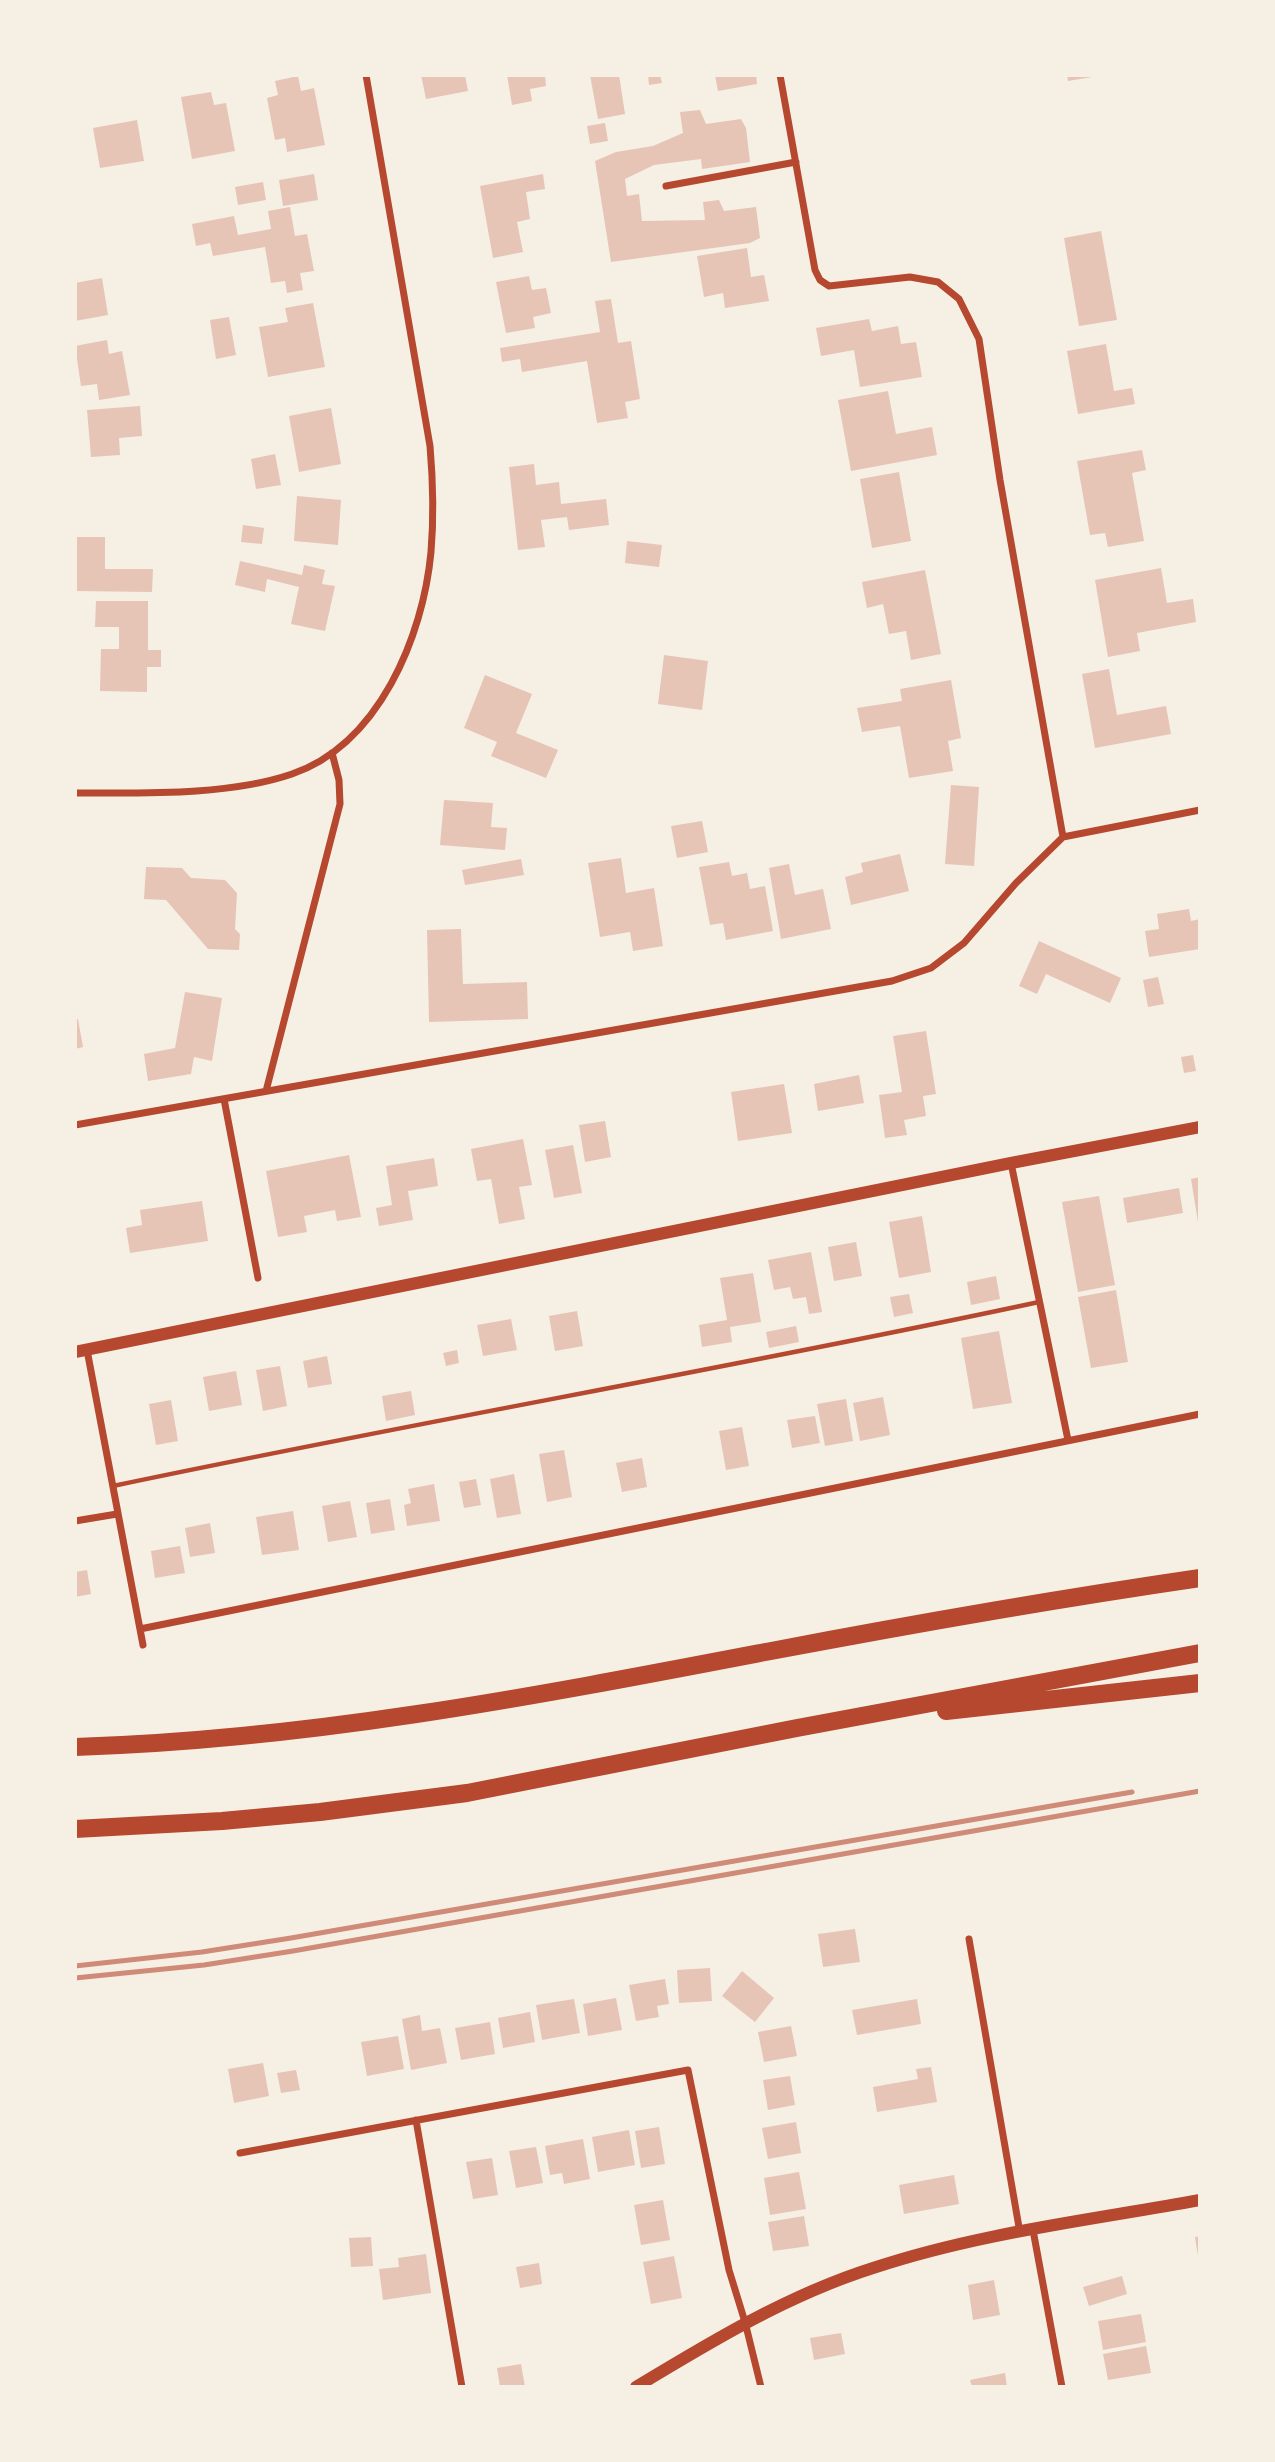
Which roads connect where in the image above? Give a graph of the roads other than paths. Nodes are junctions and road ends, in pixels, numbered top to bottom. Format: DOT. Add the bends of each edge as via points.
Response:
graph roads {
  1 [pos="366,75"];
  2 [pos="780,75"];
  3 [pos="796,162"];
  4 [pos="666,186"];
  5 [pos="332,753"];
  6 [pos="75,793"];
  7 [pos="1200,810"];
  8 [pos="1063,836"];
  9 [pos="266,1091"];
  10 [pos="224,1099"];
  11 [pos="75,1125"];
  12 [pos="1200,1127"];
  13 [pos="1011,1163"];
  14 [pos="258,1278"];
  15 [pos="1039,1302"];
  16 [pos="81,1351"];
  17 [pos="1200,1414"];
  18 [pos="1068,1440"];
  19 [pos="112,1486"];
  20 [pos="117,1514"];
  21 [pos="75,1521"];
  22 [pos="1200,1578"];
  23 [pos="140,1629"];
  24 [pos="144,1644"];
  25 [pos="1200,1653"];
  26 [pos="1200,1683"];
  27 [pos="797,1728"];
  28 [pos="75,1748"];
  29 [pos="75,1829"];
  30 [pos="969,1938"];
  31 [pos="416,2120"];
  32 [pos="240,2153"];
  33 [pos="1200,2200"];
  34 [pos="1033,2230"];
  35 [pos="1020,2232"];
  36 [pos="746,2322"];
  37 [pos="462,2387"];
  38 [pos="636,2387"];
  39 [pos="761,2387"];
  40 [pos="1062,2387"];
  1 -- 5 [label="street" via="430,446 434,500 431,554 420,607 402,659 387,693 366,723"];
  2 -- 3 [label="street"];
  3 -- 4 [label="street"];
  3 -- 8 [label="street" via="815,270 824,284 910,277 938,282 959,299 979,339"];
  5 -- 6 [label="street" via="293,774 264,782 141,793"];
  5 -- 9 [label="street" via="340,804"];
  7 -- 8 [label="street"];
  8 -- 9 [label="street" via="964,943 915,975"];
  9 -- 10 [label="street"];
  10 -- 11 [label="street"];
  10 -- 14 [label="street"];
  12 -- 13 [label="street"];
  13 -- 15 [label="street"];
  13 -- 16 [label="street"];
  15 -- 18 [label="street"];
  15 -- 19 [label="lane"];
  16 -- 19 [label="street"];
  17 -- 18 [label="street"];
  18 -- 23 [label="street"];
  19 -- 20 [label="street"];
  20 -- 21 [label="street"];
  20 -- 23 [label="street"];
  22 -- 28 [label="highway" via="821,1641 442,1712 197,1741"];
  23 -- 24 [label="street"];
  25 -- 27 [label="highway"];
  26 -- 27 [label="highway"];
  27 -- 29 [label="highway" via="467,1793 246,1819"];
  30 -- 35 [label="street"];
  31 -- 32 [label="street"];
  31 -- 36 [label="street" via="688,2070 729,2270"];
  31 -- 37 [label="street"];
  33 -- 34 [label="street"];
  34 -- 35 [label="street"];
  34 -- 40 [label="street"];
  35 -- 36 [label="street" via="872,2268"];
  36 -- 38 [label="street"];
  36 -- 39 [label="street"];
}
